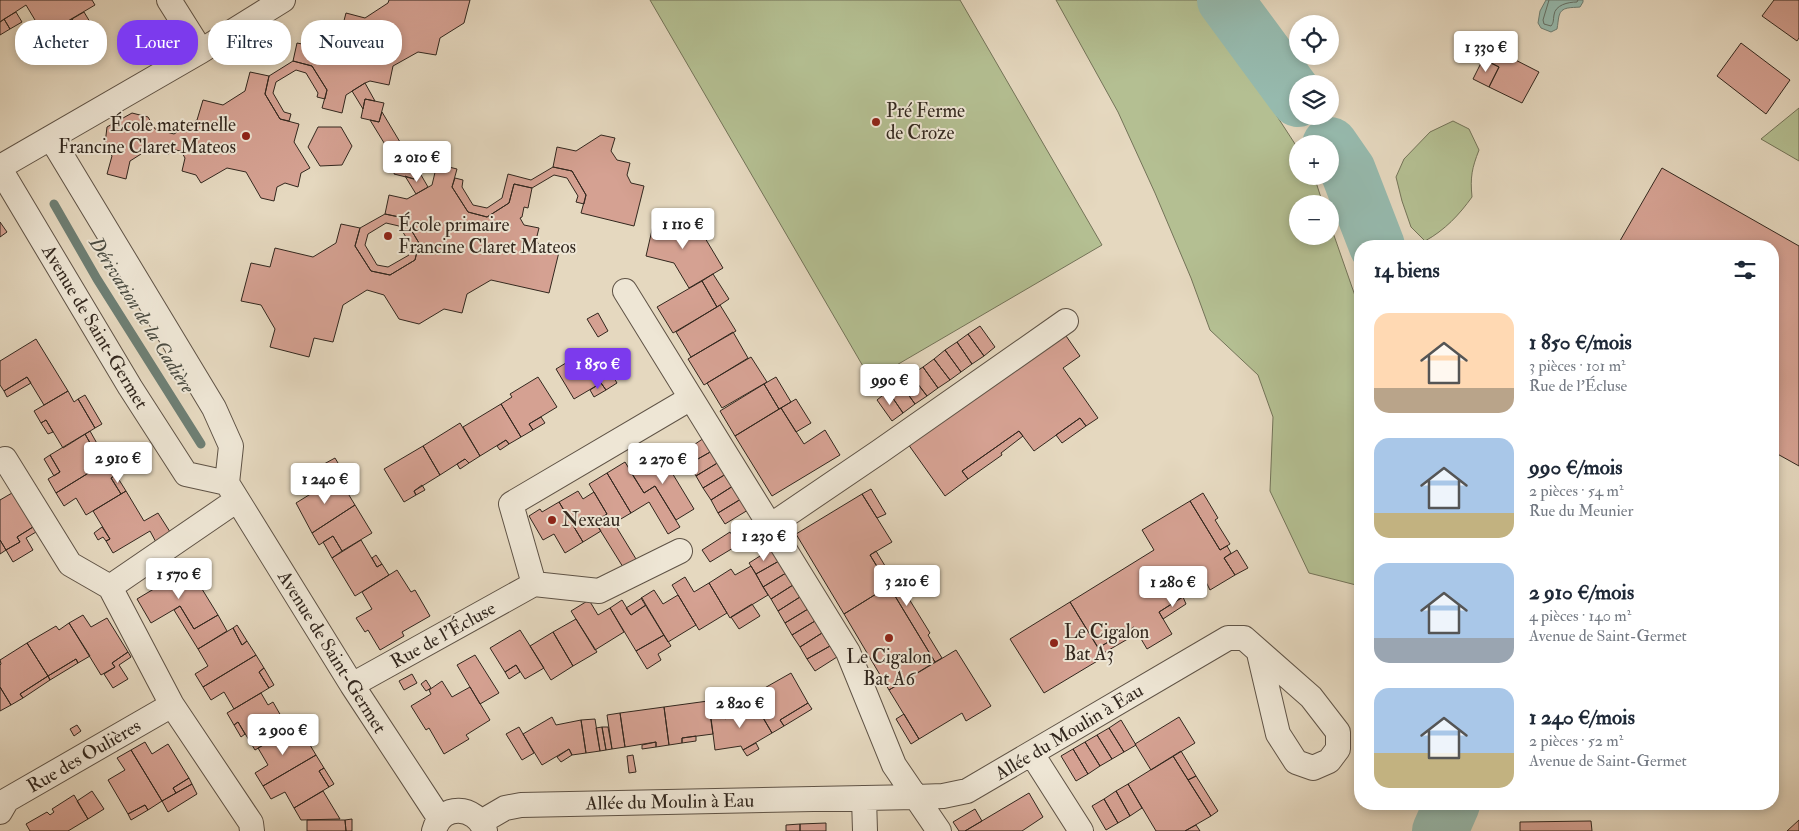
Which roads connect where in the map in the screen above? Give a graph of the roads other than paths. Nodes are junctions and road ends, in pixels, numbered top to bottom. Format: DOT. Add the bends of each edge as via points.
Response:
graph roads {
  1 [pos="169,0"];
  2 [pos="284,0"];
  3 [pos="202,51"];
  4 [pos="52,138"];
  5 [pos="0,168"];
  6 [pos="624,291"];
  7 [pos="1066,321"];
  8 [pos="691,398"];
  9 [pos="0,462"];
  10 [pos="232,492"];
  11 [pos="770,526"];
  12 [pos="680,551"];
  13 [pos="534,584"];
  14 [pos="110,587"];
  15 [pos="1260,654"];
  16 [pos="352,685"];
  17 [pos="172,705"];
  18 [pos="1032,754"];
  19 [pos="916,797"];
  20 [pos="864,798"];
  21 [pos="0,812"];
  22 [pos="437,825"];
  23 [pos="483,826"];
  24 [pos="252,831"];
  25 [pos="865,831"];
  26 [pos="939,831"];
  27 [pos="1081,831"];
  1 -- 3 [label="street"];
  2 -- 3 [label="street"];
  3 -- 4 [label="street"];
  4 -- 5 [label="street"];
  4 -- 10 [label="street" via="214,408 231,446"];
  5 -- 10 [label="street, Avenue de Saint-Germet" via="130,387 186,474"];
  6 -- 8 [label="street"];
  7 -- 11 [label="street"];
  8 -- 11 [label="street"];
  8 -- 13 [label="street" via="511,504"];
  9 -- 14 [label="street" via="5,459 70,564"];
  10 -- 14 [label="street"];
  10 -- 16 [label="street, Avenue de Saint-Germet"];
  11 -- 19 [label="street" via="848,652 894,765"];
  12 -- 13 [label="street" via="599,591"];
  13 -- 16 [label="street, Rue de l'Écluse"];
  14 -- 17 [label="street"];
  15 -- 18 [label="street, Allée du Moulin à Eau" via="1244,638 1228,638"];
  16 -- 22 [label="street, Avenue de Saint-Germet"];
  17 -- 21 [label="street, Rue des Oulières" via="7,800"];
  17 -- 24 [label="street" via="251,823"];
  18 -- 19 [label="street, Allée du Moulin à Eau" via="968,791"];
  18 -- 27 [label="street"];
  19 -- 20 [label="street, Allée du Moulin à Eau"];
  19 -- 26 [label="street"];
  20 -- 23 [label="street, Allée du Moulin à Eau" via="522,805 505,808"];
  20 -- 25 [label="street"];
  22 -- 23 [label="street, Avenue de Saint-Germet" via="453,811 461,810 476,816"];
}
